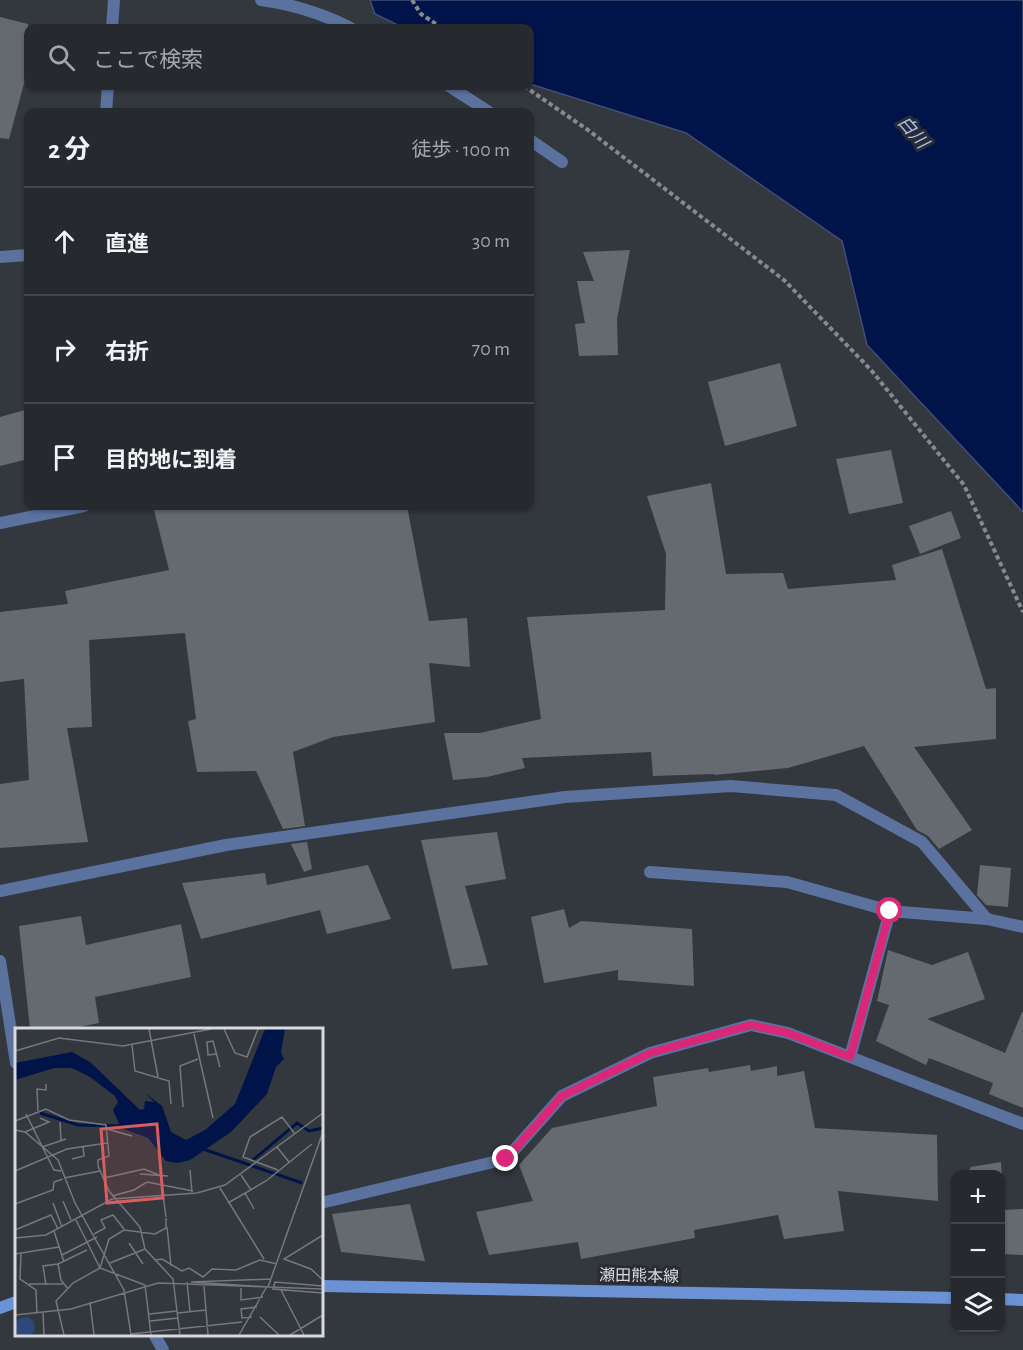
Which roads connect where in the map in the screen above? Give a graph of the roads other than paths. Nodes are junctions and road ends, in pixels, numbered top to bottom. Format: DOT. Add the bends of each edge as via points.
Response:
graph roads {
  1 [pos="114,0"];
  2 [pos="261,0"];
  3 [pos="112,24"];
  4 [pos="342,24"];
  5 [pos="108,90"];
  6 [pos="455,90"];
  7 [pos="106,108"];
  8 [pos="483,108"];
  9 [pos="534,143"];
  10 [pos="562,162"];
  11 [pos="24,255"];
  12 [pos="0,257"];
  13 [pos="64,510"];
  14 [pos="0,523"];
  15 [pos="650,872"];
  16 [pos="0,891"];
  17 [pos="890,911"];
  18 [pos="987,919"];
  19 [pos="1023,927"];
  20 [pos="0,961"];
  21 [pos="15,1057"];
  22 [pos="850,1057"];
  23 [pos="1023,1124"];
  24 [pos="322,1203"];
  25 [pos="322,1286"];
  26 [pos="951,1298"];
  27 [pos="1005,1299"];
  28 [pos="1023,1300"];
  29 [pos="15,1302"];
  30 [pos="0,1308"];
  31 [pos="155,1335"];
  32 [pos="163,1350"];
  1 -- 3 [label="street"];
  2 -- 4 [label="street"];
  5 -- 7 [label="street"];
  6 -- 8 [label="street"];
  9 -- 10 [label="street"];
  11 -- 12 [label="street"];
  13 -- 14 [label="street"];
  15 -- 17 [label="street" via="787,882"];
  16 -- 18 [label="street" via="226,845 565,797 731,786 836,795 922,842"];
  17 -- 18 [label="street"];
  17 -- 22 [label="street"];
  18 -- 19 [label="street"];
  20 -- 21 [label="street"];
  22 -- 23 [label="street"];
  22 -- 24 [label="street" via="788,1033 751,1025 650,1053 562,1096 506,1159"];
  25 -- 26 [label="main road, 瀬田熊本線"];
  27 -- 28 [label="main road"];
  29 -- 30 [label="main road"];
  31 -- 32 [label="street"];
}
